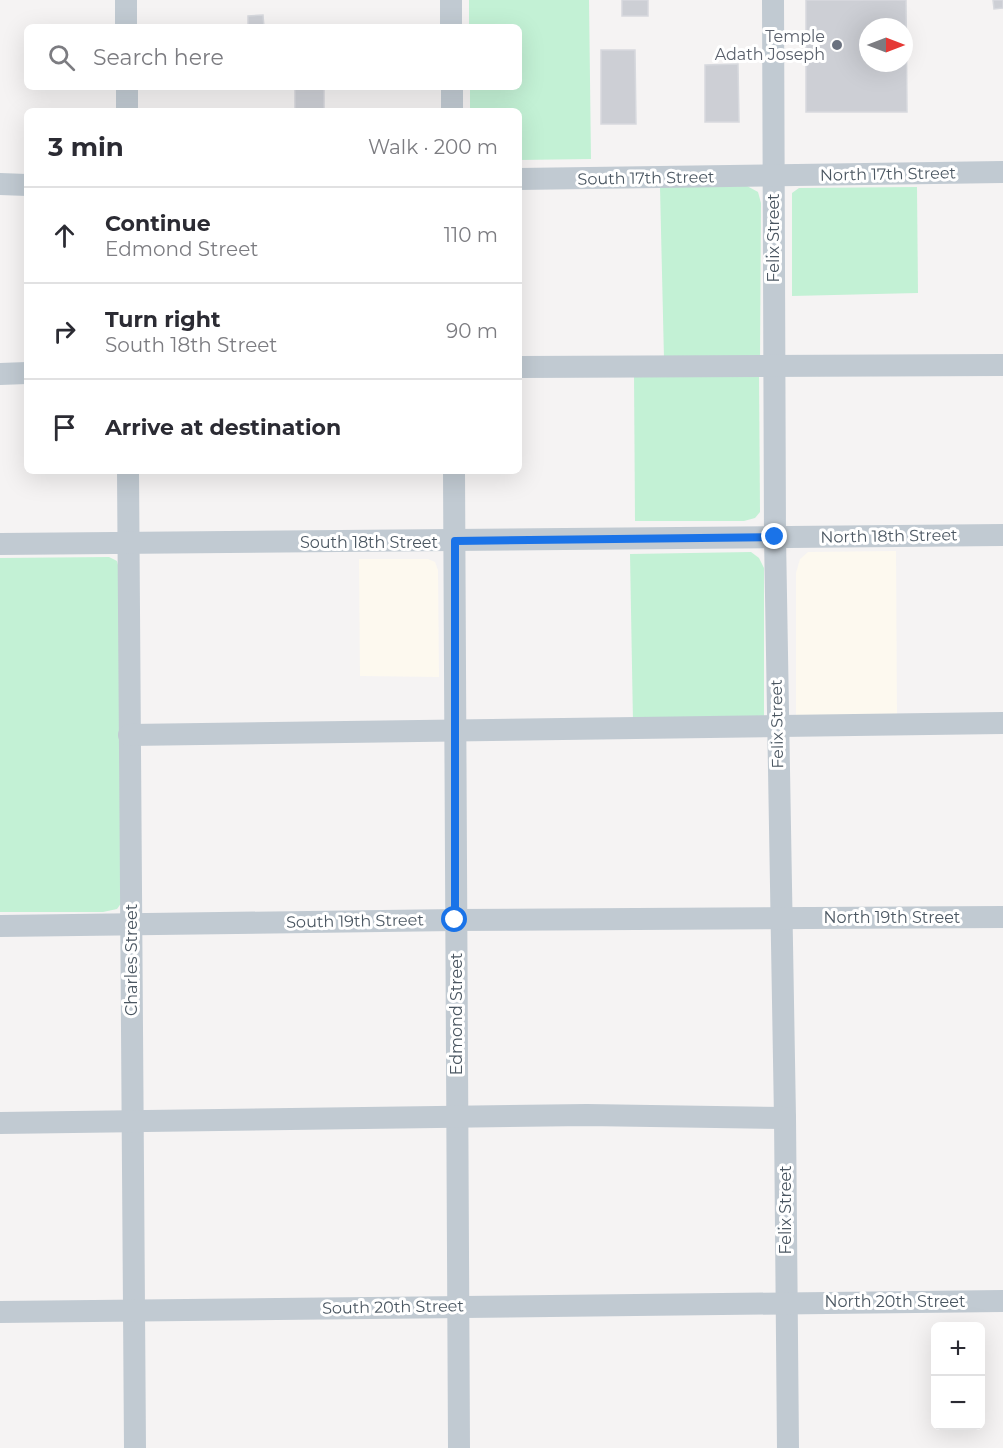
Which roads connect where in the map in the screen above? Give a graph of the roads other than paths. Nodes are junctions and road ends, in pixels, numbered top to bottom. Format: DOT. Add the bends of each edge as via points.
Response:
graph roads {
  1 [pos="126,0"];
  2 [pos="451,0"];
  3 [pos="773,0"];
  4 [pos="126,24"];
  5 [pos="451,24"];
  6 [pos="127,90"];
  7 [pos="452,90"];
  8 [pos="127,108"];
  9 [pos="452,108"];
  10 [pos="1003,172"];
  11 [pos="773,176"];
  12 [pos="522,179"];
  13 [pos="0,184"];
  14 [pos="24,184"];
  15 [pos="1003,365"];
  16 [pos="522,367"];
  17 [pos="774,367"];
  18 [pos="24,373"];
  19 [pos="0,374"];
  20 [pos="128,474"];
  21 [pos="454,474"];
  22 [pos="1003,535"];
  23 [pos="775,537"];
  24 [pos="455,541"];
  25 [pos="0,544"];
  26 [pos="128,544"];
  27 [pos="1003,723"];
  28 [pos="777,728"];
  29 [pos="455,731"];
  30 [pos="129,735"];
  31 [pos="1003,917"];
  32 [pos="781,918"];
  33 [pos="455,920"];
  34 [pos="130,924"];
  35 [pos="0,926"];
  36 [pos="456,1117"];
  37 [pos="784,1118"];
  38 [pos="132,1122"];
  39 [pos="0,1123"];
  40 [pos="1003,1301"];
  41 [pos="786,1302"];
  42 [pos="458,1307"];
  43 [pos="134,1310"];
  44 [pos="0,1312"];
  45 [pos="135,1448"];
  46 [pos="459,1448"];
  47 [pos="788,1448"];
  1 -- 4 [label="street"];
  2 -- 5 [label="street"];
  3 -- 11 [label="street, Felix Street"];
  6 -- 8 [label="street"];
  7 -- 9 [label="street"];
  10 -- 11 [label="street, North 17th Street"];
  11 -- 12 [label="street, South 17th Street"];
  11 -- 17 [label="street, Felix Street"];
  13 -- 14 [label="street"];
  15 -- 17 [label="street"];
  16 -- 17 [label="street"];
  17 -- 23 [label="street, Felix Street"];
  18 -- 19 [label="street"];
  20 -- 26 [label="street, Charles Street"];
  21 -- 24 [label="street, Edmond Street"];
  22 -- 23 [label="street, North 18th Street"];
  23 -- 24 [label="street, South 18th Street"];
  23 -- 28 [label="street, Felix Street"];
  24 -- 26 [label="street, South 18th Street"];
  24 -- 29 [label="street, Edmond Street"];
  25 -- 26 [label="street, South 18th Street"];
  26 -- 30 [label="street, Charles Street"];
  27 -- 28 [label="street"];
  28 -- 29 [label="street"];
  28 -- 32 [label="street, Felix Street"];
  29 -- 30 [label="street"];
  29 -- 33 [label="street, Edmond Street"];
  30 -- 34 [label="street, Charles Street"];
  31 -- 32 [label="street, North 19th Street"];
  32 -- 33 [label="street, South 19th Street"];
  32 -- 37 [label="street, Felix Street"];
  33 -- 34 [label="street, South 19th Street"];
  33 -- 36 [label="street, Edmond Street"];
  34 -- 35 [label="street, South 19th Street"];
  34 -- 38 [label="street, Charles Street"];
  36 -- 37 [label="street"];
  36 -- 38 [label="street"];
  36 -- 42 [label="street, Edmond Street"];
  37 -- 41 [label="street, Felix Street"];
  38 -- 39 [label="street"];
  38 -- 43 [label="street, Charles Street"];
  40 -- 41 [label="street, North 20th Street"];
  41 -- 42 [label="street, South 20th Street"];
  41 -- 47 [label="street, Felix Street"];
  42 -- 43 [label="street, South 20th Street"];
  42 -- 46 [label="street, Edmond Street"];
  43 -- 44 [label="street, South 20th Street"];
  43 -- 45 [label="street, Charles Street"];
}
